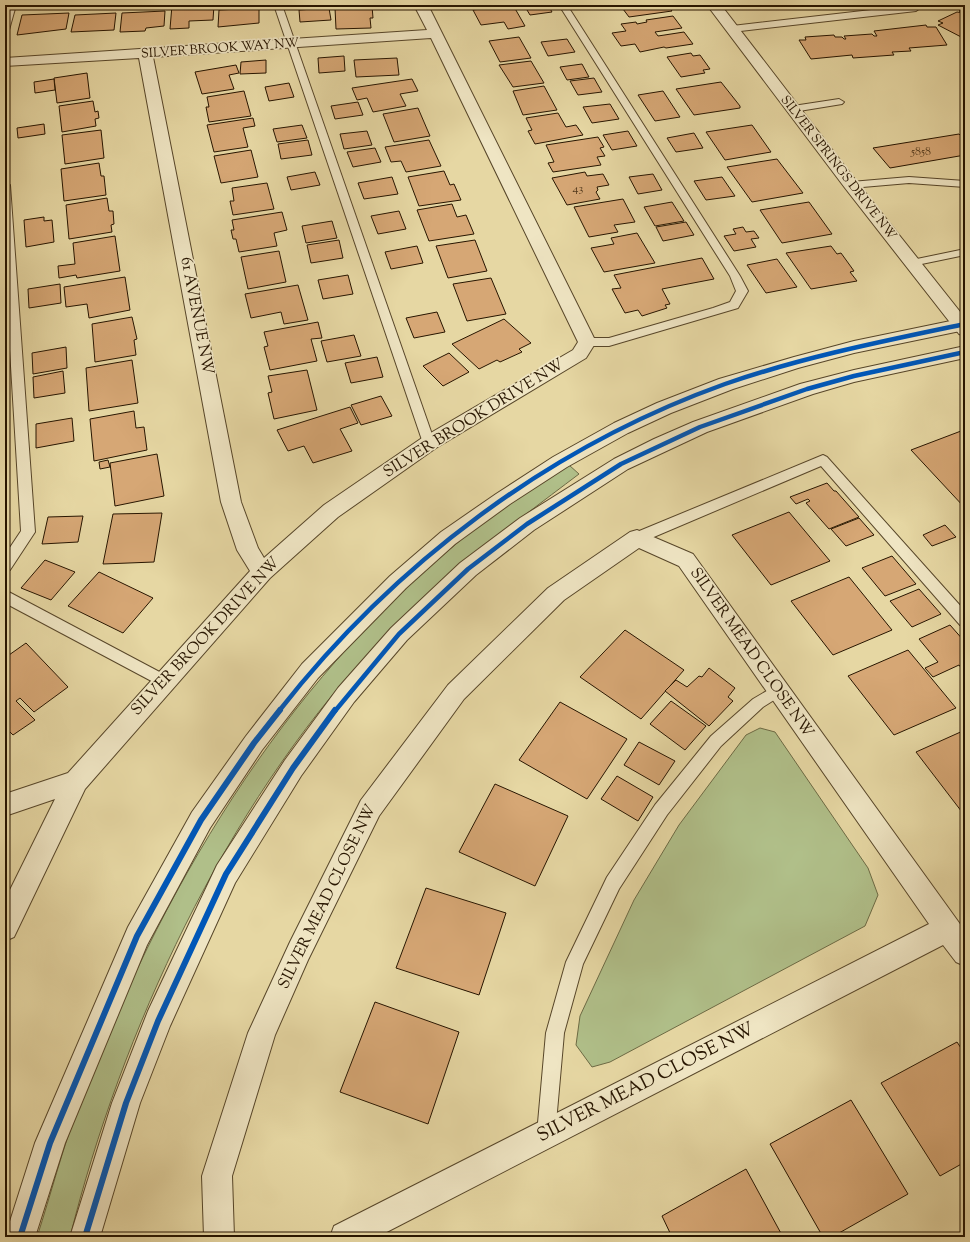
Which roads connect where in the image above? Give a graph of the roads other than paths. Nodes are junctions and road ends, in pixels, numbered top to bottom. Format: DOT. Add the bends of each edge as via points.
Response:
graph roads {
  1 [pos="12,5"];
  2 [pos="278,5"];
  3 [pos="421,5"];
  4 [pos="563,5"];
  5 [pos="714,5"];
  6 [pos="920,5"];
  7 [pos="732,29"];
  8 [pos="5,30"];
  9 [pos="435,34"];
  10 [pos="291,44"];
  11 [pos="145,54"];
  12 [pos="5,62"];
  13 [pos="839,102"];
  14 [pos="793,109"];
  15 [pos="965,184"];
  16 [pos="5,185"];
  17 [pos="850,185"];
  18 [pos="965,252"];
  19 [pos="912,263"];
  20 [pos="964,326"];
  21 [pos="586,342"];
  22 [pos="965,352"];
  23 [pos="429,443"];
  24 [pos="637,538"];
  25 [pos="5,566"];
  26 [pos="262,572"];
  27 [pos="5,596"];
  28 [pos="965,622"];
  29 [pos="164,681"];
  30 [pos="777,691"];
  31 [pos="76,781"];
  32 [pos="5,805"];
  33 [pos="5,928"];
  34 [pos="947,929"];
  35 [pos="965,953"];
  36 [pos="546,1134"];
  37 [pos="20,1237"];
  38 [pos="85,1237"];
  39 [pos="220,1237"];
  40 [pos="345,1237"];
  1 -- 8 [label="lane"];
  2 -- 10 [label="lane"];
  3 -- 9 [label="street"];
  4 -- 21 [label="lane" via="735,276 742,292 734,305 717,311 609,342"];
  5 -- 7 [label="street, SILVER SPRINGS DRIVE NW"];
  6 -- 7 [label="lane" via="916,8"];
  7 -- 14 [label="street, SILVER SPRINGS DRIVE NW"];
  9 -- 10 [label="street, SILVER BROOK WAY NW"];
  9 -- 21 [label="street"];
  10 -- 11 [label="street, SILVER BROOK WAY NW"];
  10 -- 23 [label="lane"];
  11 -- 12 [label="street, SILVER BROOK WAY NW"];
  11 -- 26 [label="street, 61 AVENUE NW" via="231,502 248,550"];
  13 -- 14 [label="lane"];
  14 -- 17 [label="street, SILVER SPRINGS DRIVE NW"];
  15 -- 17 [label="lane" via="909,180"];
  16 -- 25 [label="lane" via="28,532"];
  17 -- 19 [label="street, SILVER SPRINGS DRIVE NW"];
  18 -- 19 [label="lane"];
  19 -- 20 [label="street, SILVER SPRINGS DRIVE NW"];
  20 -- 37 [label="street" via="854,347 794,363 726,384 664,408 621,428 560,462 503,499 448,538 393,588 310,671 254,743 201,820 137,936 50,1144"];
  21 -- 23 [label="street, SILVER BROOK DRIVE NW" via="580,354"];
  22 -- 38 [label="street" via="807,389 700,427 661,444 621,464 527,524 468,569 399,634 346,695 292,768 226,874 158,1021 126,1103"];
  23 -- 26 [label="street, SILVER BROOK DRIVE NW" via="331,511"];
  24 -- 28 [label="lane" via="824,460"];
  24 -- 30 [label="street, SILVER MEAD CLOSE NW" via="686,560"];
  24 -- 39 [label="street, SILVER MEAD CLOSE NW" via="556,594 456,692 370,808 299,951 262,1033 218,1176"];
  26 -- 29 [label="street, SILVER BROOK DRIVE NW"];
  27 -- 29 [label="lane"];
  29 -- 31 [label="street, SILVER BROOK DRIVE NW"];
  30 -- 34 [label="street, SILVER MEAD CLOSE NW"];
  30 -- 36 [label="lane" via="758,703 716,741 662,810 613,883 575,962 555,1033"];
  31 -- 32 [label="street"];
  31 -- 33 [label="street, SILVER BROOK DRIVE NW"];
  34 -- 35 [label="street, SILVER MEAD CLOSE NW"];
  34 -- 36 [label="street, SILVER MEAD CLOSE NW"];
  36 -- 40 [label="street, SILVER MEAD CLOSE NW"];
}
